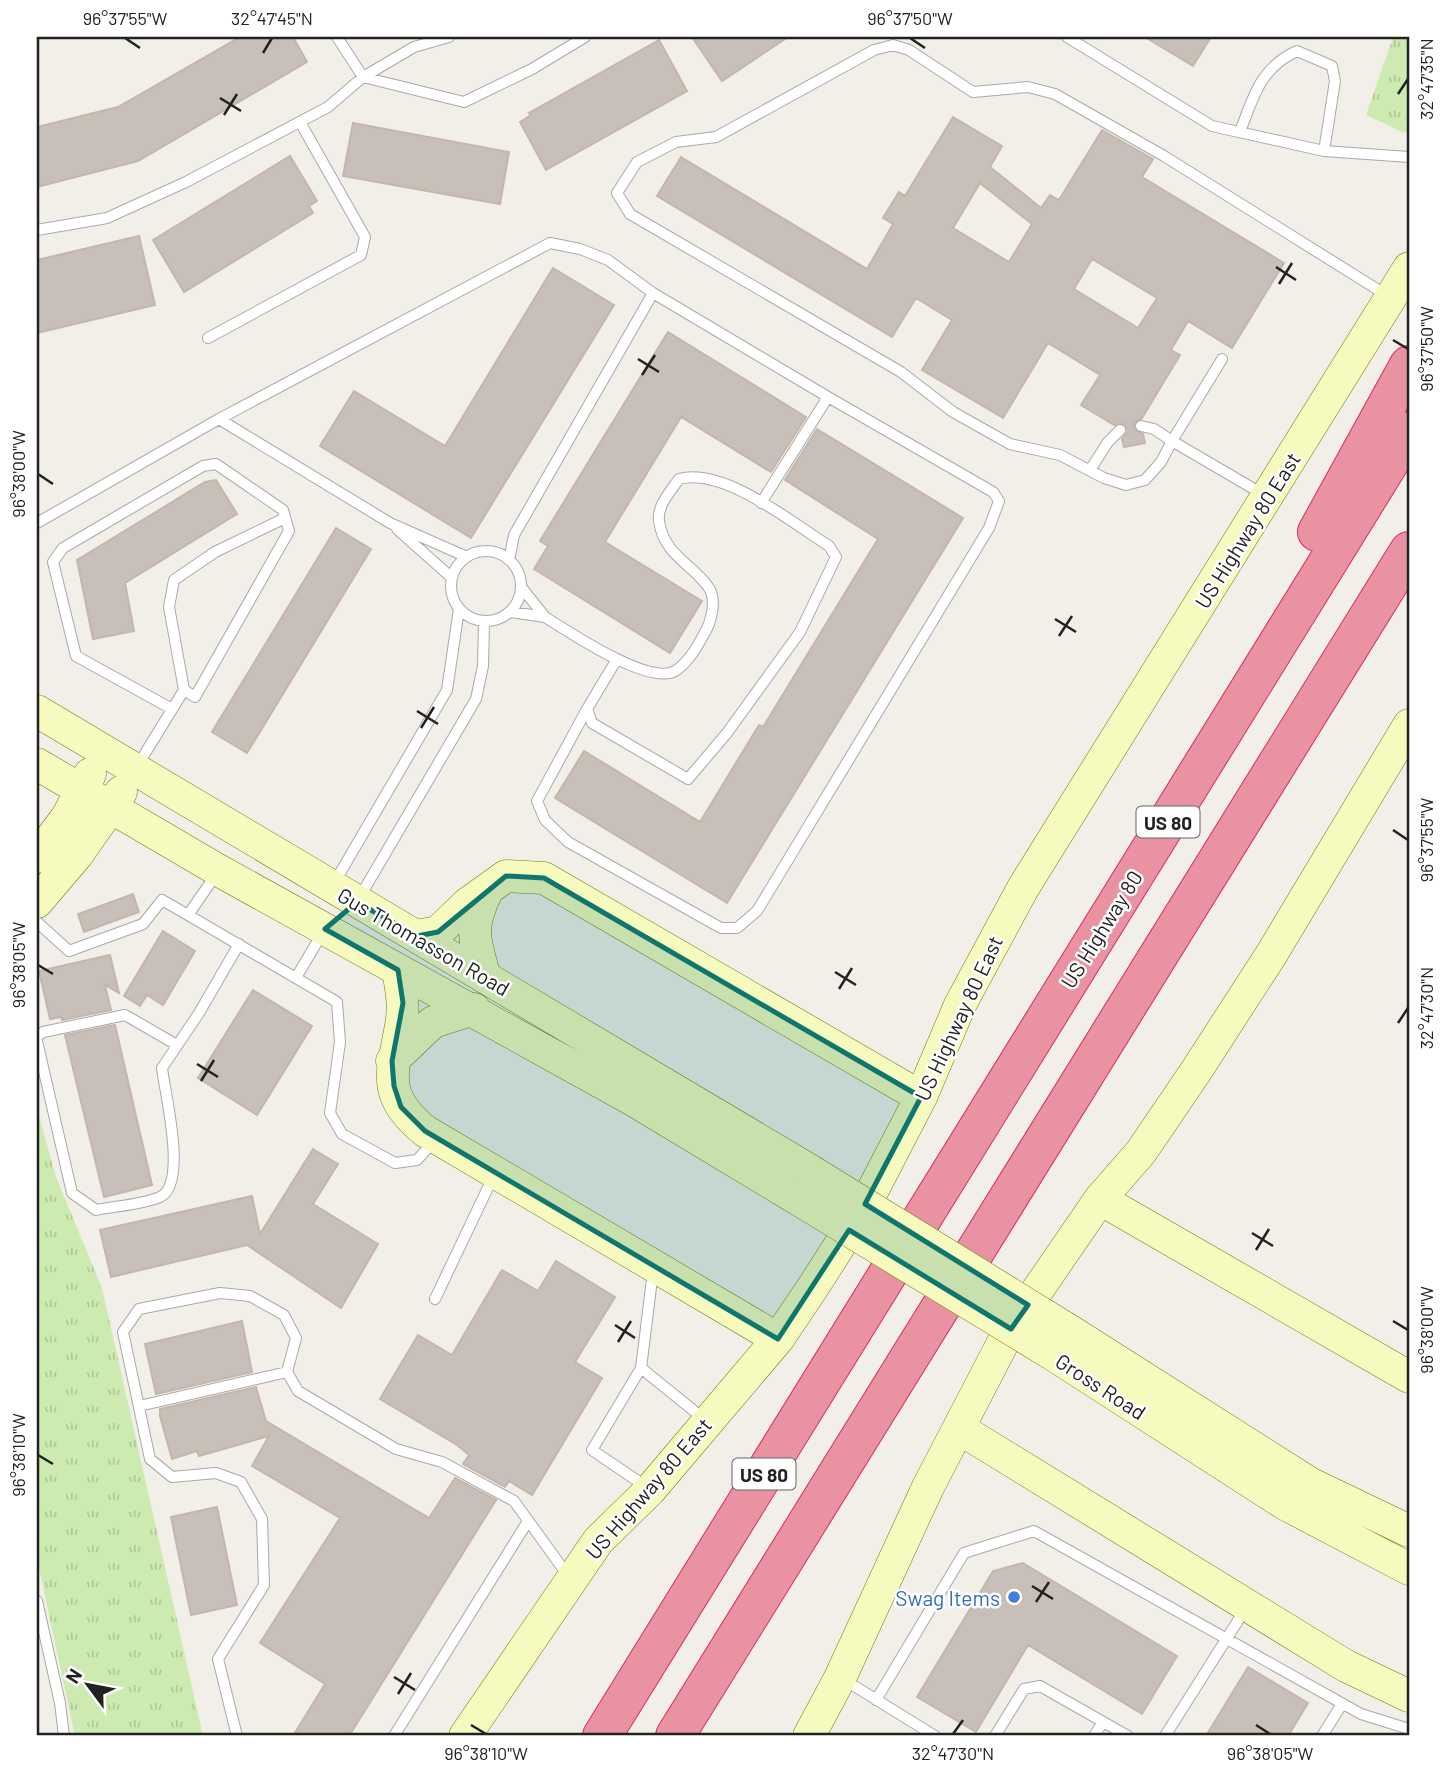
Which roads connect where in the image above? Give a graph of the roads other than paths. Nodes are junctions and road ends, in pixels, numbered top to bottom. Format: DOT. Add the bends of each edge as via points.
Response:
graph roads {
  1 [pos="337,37"];
  2 [pos="449,37"];
  3 [pos="585,37"];
  4 [pos="1067,37"];
  5 [pos="363,77"];
  6 [pos="300,122"];
  7 [pos="1240,132"];
  8 [pos="1324,151"];
  9 [pos="1409,157"];
  10 [pos="37,230"];
  11 [pos="1409,268"];
  12 [pos="653,293"];
  13 [pos="1391,298"];
  14 [pos="208,338"];
  15 [pos="1222,359"];
  16 [pos="1409,365"];
  17 [pos="828,397"];
  18 [pos="219,418"];
  19 [pos="1141,426"];
  20 [pos="1121,430"];
  21 [pos="1409,431"];
  22 [pos="1172,441"];
  23 [pos="1090,470"];
  24 [pos="1267,497"];
  25 [pos="761,503"];
  26 [pos="285,519"];
  27 [pos="37,523"];
  28 [pos="390,523"];
  29 [pos="514,535"];
  30 [pos="1409,551"];
  31 [pos="493,552"];
  32 [pos="467,557"];
  33 [pos="509,560"];
  34 [pos="452,578"];
  35 [pos="522,588"];
  36 [pos="459,609"];
  37 [pos="511,612"];
  38 [pos="545,617"];
  39 [pos="484,622"];
  40 [pos="617,659"];
  41 [pos="184,690"];
  42 [pos="172,709"];
  43 [pos="587,709"];
  44 [pos="37,711"];
  45 [pos="1409,725"];
  46 [pos="102,751"];
  47 [pos="37,764"];
  48 [pos="1202,766"];
  49 [pos="135,771"];
  50 [pos="81,790"];
  51 [pos="110,808"];
  52 [pos="37,857"];
  53 [pos="218,870"];
  54 [pos="490,887"];
  55 [pos="344,895"];
  56 [pos="37,901"];
  57 [pos="188,915"];
  58 [pos="37,922"];
  59 [pos="325,929"];
  60 [pos="416,936"];
  61 [pos="239,944"];
  62 [pos="398,970"];
  63 [pos="297,976"];
  64 [pos="485,976"];
  65 [pos="474,1009"];
  66 [pos="37,1039"];
  67 [pos="177,1045"];
  68 [pos="392,1061"];
  69 [pos="921,1097"];
  70 [pos="436,1138"];
  71 [pos="495,1173"];
  72 [pos="804,1184"];
  73 [pos="1100,1199"];
  74 [pos="654,1266"];
  75 [pos="435,1299"];
  76 [pos="778,1339"];
  77 [pos="1059,1342"];
  78 [pos="641,1368"];
  79 [pos="1407,1370"];
  80 [pos="287,1371"];
  81 [pos="139,1406"];
  82 [pos="707,1421"];
  83 [pos="960,1429"];
  84 [pos="650,1490"];
  85 [pos="528,1521"];
  86 [pos="1409,1531"];
  87 [pos="1409,1569"];
  88 [pos="571,1580"];
  89 [pos="37,1601"];
  90 [pos="1248,1605"];
  91 [pos="1226,1639"];
  92 [pos="840,1678"];
  93 [pos="1409,1696"];
  94 [pos="876,1700"];
  95 [pos="1342,1704"];
  96 [pos="1103,1722"];
  97 [pos="1409,1729"];
  98 [pos="814,1734"];
  99 [pos="64,1736"];
  100 [pos="237,1736"];
  101 [pos="394,1736"];
  102 [pos="466,1736"];
  103 [pos="602,1736"];
  104 [pos="676,1736"];
  105 [pos="935,1736"];
  106 [pos="995,1736"];
  107 [pos="1094,1736"];
  108 [pos="1128,1736"];
  109 [pos="1165,1736"];
  110 [pos="1322,1736"];
  1 -- 5 [label="lane"];
  2 -- 5 [label="lane" via="414,47"];
  3 -- 5 [label="lane" via="464,102"];
  4 -- 7 [label="lane" via="1212,126"];
  5 -- 6 [label="lane" via="328,107"];
  6 -- 10 [label="lane" via="107,218"];
  6 -- 14 [label="lane" via="365,237 360,255"];
  7 -- 8 [label="lane"];
  7 -- 8 [label="lane" via="1260,79 1279,59 1297,51 1332,66 1335,81"];
  8 -- 9 [label="lane"];
  11 -- 13 [label="main road, US Highway 80 East"];
  12 -- 17 [label="lane"];
  12 -- 18 [label="lane" via="608,260 550,243"];
  12 -- 29 [label="lane"];
  13 -- 23 [label="lane" via="1164,156 1055,94 1028,87 974,92 909,50 892,45 874,50 716,136 676,142 637,162 617,192 630,214 901,372 953,412 1010,444 1060,455"];
  13 -- 24 [label="main road, US Highway 80 East"];
  15 -- 22 [label="lane"];
  16 -- 48 [label="highway" via="1261,629"];
  17 -- 25 [label="lane"];
  17 -- 43 [label="lane" via="993,492 999,501 989,528 765,899 737,928 721,928 568,842 545,820 537,801"];
  18 -- 27 [label="lane"];
  18 -- 28 [label="lane"];
  19 -- 22 [label="lane"];
  20 -- 23 [label="lane"];
  21 -- 48 [label="highway, US Highway 80 / US 80"];
  22 -- 23 [label="lane" via="1144,480 1126,485"];
  22 -- 24 [label="lane"];
  24 -- 69 [label="main road, US Highway 80 East" via="1017,898 960,1005"];
  25 -- 40 [label="lane" via="722,482 694,475 679,478 659,518 663,538 710,589 713,604 707,630 692,655 673,672 655,674"];
  25 -- 43 [label="lane" via="829,546 836,557 800,632 695,772 688,779 605,732 592,723"];
  26 -- 41 [label="lane" via="289,531 195,696"];
  26 -- 41 [label="lane" via="215,552 174,580 169,607"];
  26 -- 42 [label="lane" via="283,510 258,491 216,464 203,466 63,548 53,562 76,656"];
  28 -- 32 [label="lane"];
  28 -- 34 [label="lane"];
  29 -- 31 [label="lane"];
  29 -- 33 [label="lane"];
  30 -- 104 [label="highway, US 80"];
  31 -- 32 [label="lane"];
  31 -- 33 [label="lane"];
  32 -- 34 [label="lane"];
  33 -- 35 [label="lane"];
  34 -- 36 [label="lane"];
  35 -- 37 [label="lane"];
  35 -- 38 [label="lane"];
  36 -- 39 [label="lane"];
  36 -- 55 [label="lane" via="447,690"];
  37 -- 38 [label="lane"];
  37 -- 39 [label="lane"];
  38 -- 40 [label="lane"];
  39 -- 55 [label="lane" via="483,666 476,699"];
  40 -- 43 [label="lane"];
  41 -- 42 [label="lane"];
  42 -- 49 [label="lane"];
  44 -- 46 [label="main road, Gus Thomasson Road"];
  45 -- 73 [label="main road" via="1204,1059 1141,1152"];
  46 -- 49 [label="main road, Gus Thomasson Road"];
  46 -- 50 [label="main road"];
  47 -- 50 [label="main road, Gus Thomasson Road"];
  48 -- 103 [label="highway, US Highway 80 / US 80"];
  49 -- 51 [label="main road"];
  49 -- 55 [label="main road, Gus Thomasson Road"];
  50 -- 51 [label="main road, Gus Thomasson Road"];
  50 -- 52 [label="main road"];
  51 -- 53 [label="main road, Gus Thomasson Road"];
  51 -- 56 [label="main road"];
  53 -- 57 [label="lane"];
  53 -- 59 [label="main road, Gus Thomasson Road"];
  54 -- 60 [label="main road" via="438,932"];
  54 -- 64 [label="main road" via="476,912 473,929"];
  54 -- 69 [label="main road" via="506,876 544,878"];
  55 -- 59 [label="main road"];
  55 -- 60 [label="main road, Gus Thomasson Road"];
  57 -- 58 [label="lane" via="162,900 143,924 69,950"];
  57 -- 61 [label="lane"];
  59 -- 62 [label="main road, Gus Thomasson Road"];
  59 -- 63 [label="lane"];
  60 -- 64 [label="main road, Gus Thomasson Road"];
  61 -- 63 [label="lane"];
  61 -- 67 [label="lane"];
  62 -- 65 [label="main road, Gus Thomasson Road"];
  62 -- 68 [label="main road" via="404,1003"];
  63 -- 70 [label="lane" via="337,1002 340,1042 330,1113 342,1134 395,1163 417,1160"];
  64 -- 72 [label="main road, Gus Thomasson Road"];
  65 -- 68 [label="main road" via="433,1021"];
  65 -- 72 [label="main road, Gus Thomasson Road" via="635,1101"];
  66 -- 67 [label="lane" via="43,1032 125,1015"];
  66 -- 67 [label="lane" via="72,1193 96,1210 161,1196 173,1184 175,1167 162,1068"];
  68 -- 70 [label="main road" via="401,1107"];
  69 -- 76 [label="main road, US Highway 80 East" via="864,1206"];
  70 -- 71 [label="main road"];
  71 -- 74 [label="main road"];
  71 -- 75 [label="lane"];
  72 -- 77 [label="main road, Gross Road, bridge"];
  73 -- 79 [label="main road"];
  73 -- 83 [label="main road" via="1008,1333"];
  74 -- 76 [label="main road"];
  74 -- 78 [label="lane"];
  76 -- 82 [label="main road, US Highway 80 East"];
  77 -- 86 [label="main road, Gross Road" via="1311,1484"];
  77 -- 87 [label="main road, Gross Road" via="1285,1504"];
  78 -- 82 [label="lane"];
  78 -- 84 [label="lane" via="592,1450"];
  80 -- 81 [label="lane"];
  80 -- 81 [label="lane" via="296,1338 284,1315 250,1296 220,1293 139,1309 123,1332"];
  80 -- 85 [label="lane" via="298,1391 396,1449 442,1462 514,1501"];
  81 -- 100 [label="lane" via="150,1459 172,1478 216,1472 241,1482 262,1519 264,1585 218,1659"];
  82 -- 84 [label="main road, US Highway 80 East"];
  83 -- 90 [label="main road"];
  83 -- 92 [label="main road"];
  84 -- 88 [label="main road, US Highway 80 East" via="598,1541"];
  85 -- 88 [label="lane"];
  85 -- 101 [label="lane"];
  88 -- 102 [label="main road, US Highway 80 East"];
  89 -- 99 [label="lane"];
  90 -- 91 [label="lane"];
  90 -- 93 [label="main road" via="1346,1666"];
  91 -- 94 [label="lane" via="1034,1531 964,1553"];
  91 -- 95 [label="lane"];
  91 -- 109 [label="lane"];
  92 -- 94 [label="lane"];
  92 -- 98 [label="main road"];
  94 -- 105 [label="lane"];
  95 -- 97 [label="lane"];
  95 -- 110 [label="lane"];
  96 -- 106 [label="lane" via="1040,1686 1031,1686 1024,1689"];
  96 -- 107 [label="lane"];
  96 -- 108 [label="lane"];
}
